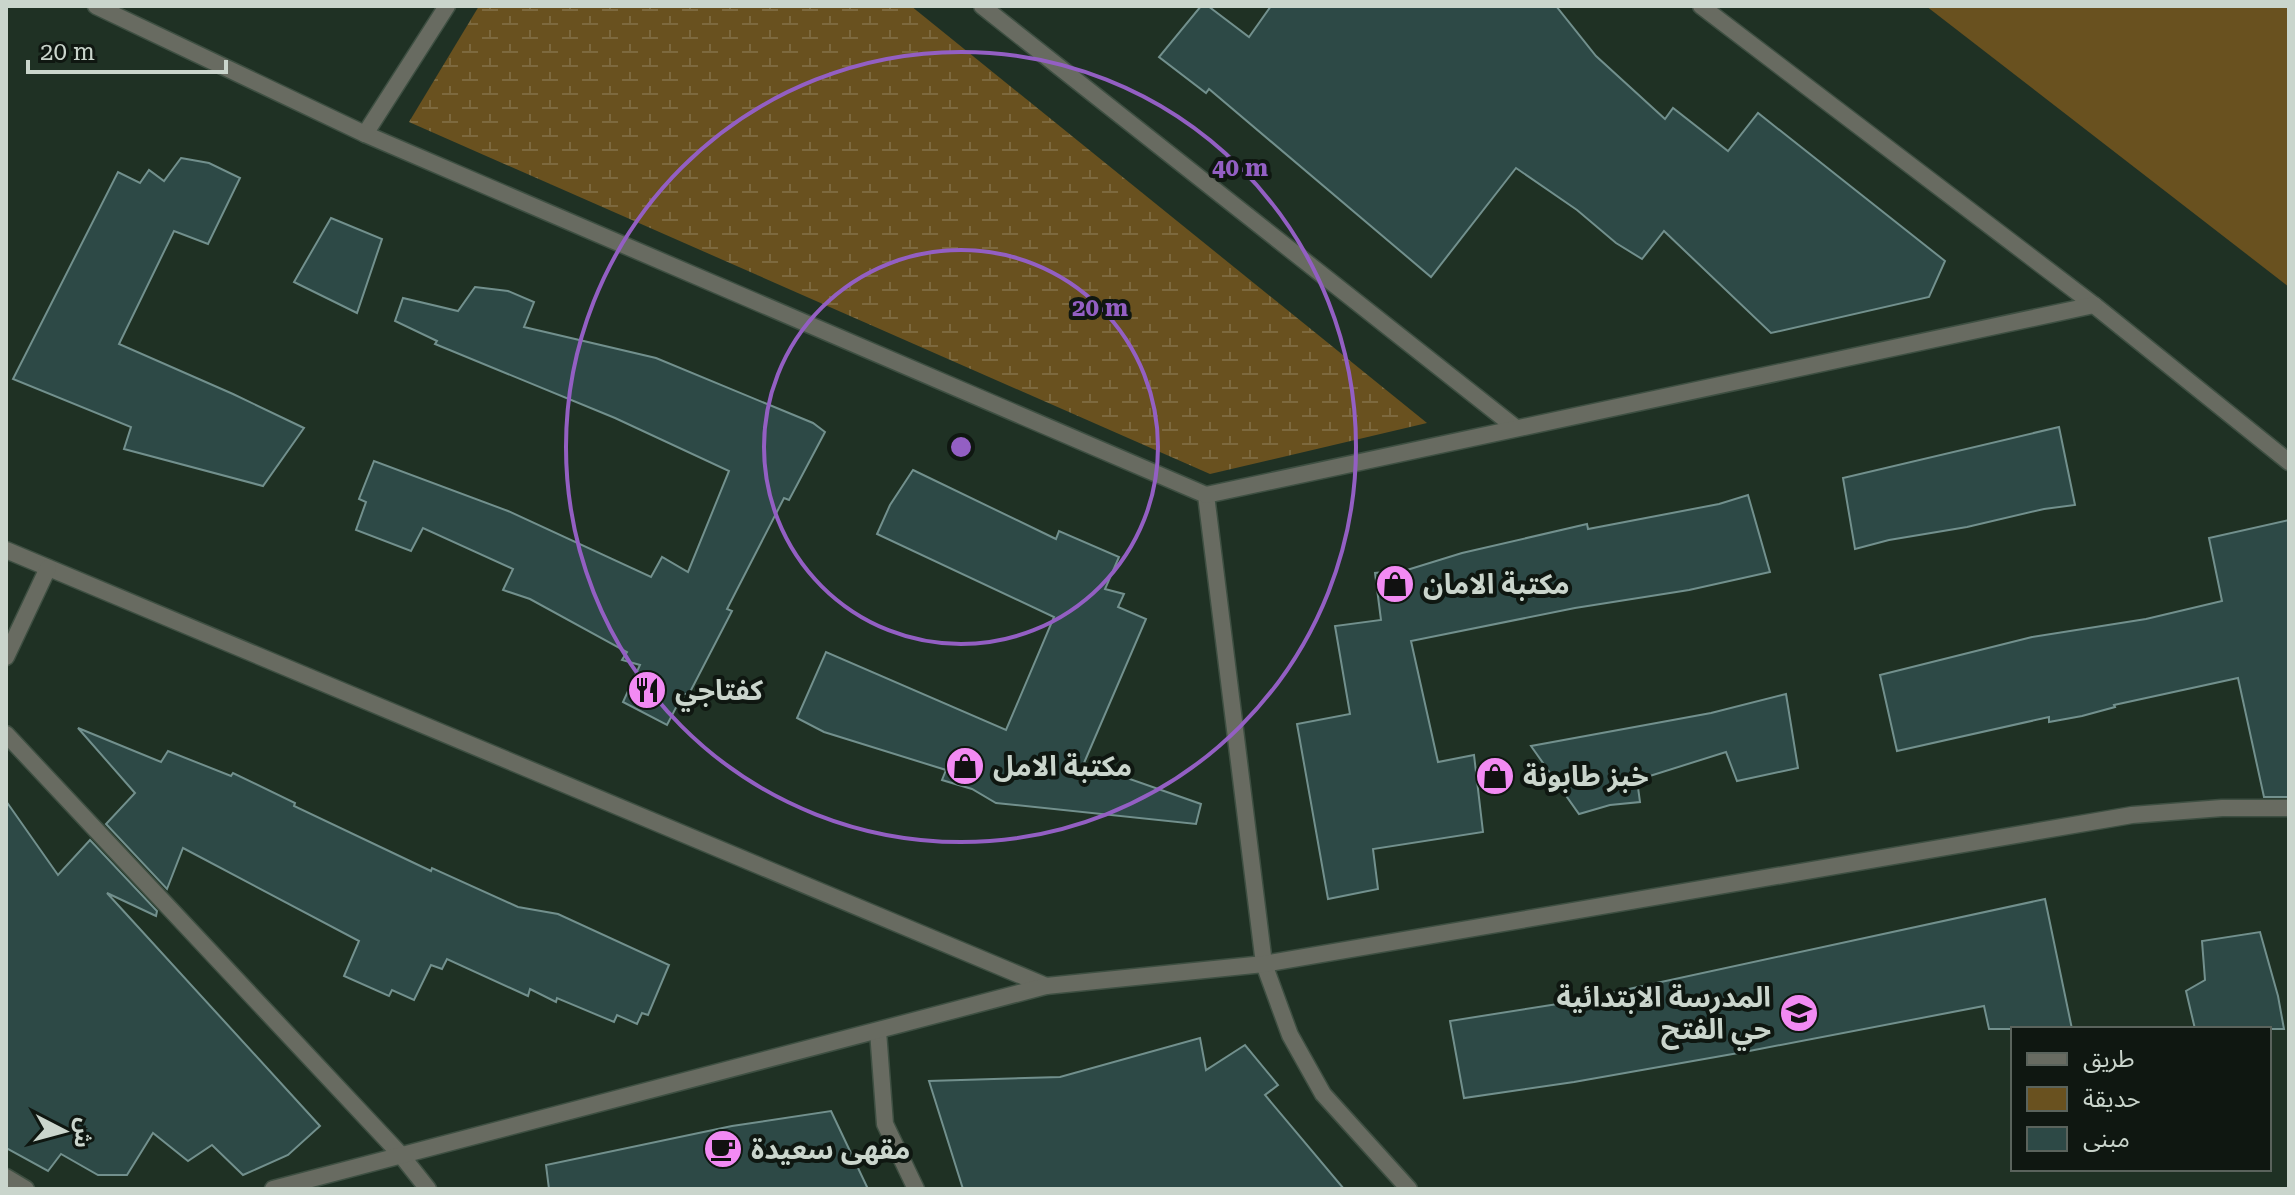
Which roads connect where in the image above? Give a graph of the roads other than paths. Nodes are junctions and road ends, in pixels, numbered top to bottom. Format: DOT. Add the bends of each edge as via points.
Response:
graph roads {
  1 [pos="96,6"];
  2 [pos="447,6"];
  3 [pos="982,6"];
  4 [pos="1701,6"];
  5 [pos="365,134"];
  6 [pos="2094,305"];
  7 [pos="1516,428"];
  8 [pos="2289,462"];
  9 [pos="1206,495"];
  10 [pos="6,550"];
  11 [pos="48,568"];
  12 [pos="6,657"];
  13 [pos="6,734"];
  14 [pos="2289,808"];
  15 [pos="1264,964"];
  16 [pos="1046,986"];
  17 [pos="878,1031"];
  18 [pos="401,1155"];
  19 [pos="6,1177"];
  20 [pos="26,1189"];
  21 [pos="273,1189"];
  22 [pos="428,1189"];
  23 [pos="916,1189"];
  24 [pos="1409,1189"];
  1 -- 5 [label="street"];
  2 -- 5 [label="street"];
  3 -- 7 [label="street"];
  4 -- 6 [label="street"];
  5 -- 9 [label="street"];
  6 -- 7 [label="street"];
  6 -- 8 [label="street"];
  7 -- 9 [label="street"];
  9 -- 15 [label="street"];
  10 -- 11 [label="street"];
  11 -- 12 [label="street"];
  11 -- 16 [label="street"];
  13 -- 18 [label="street"];
  14 -- 15 [label="street" via="2222,808 2056,826"];
  15 -- 16 [label="street"];
  15 -- 24 [label="street" via="1290,1035 1323,1094"];
  16 -- 17 [label="street"];
  17 -- 18 [label="street"];
  17 -- 23 [label="street" via="885,1124"];
  18 -- 21 [label="street"];
  18 -- 22 [label="street"];
  19 -- 20 [label="street"];
}
